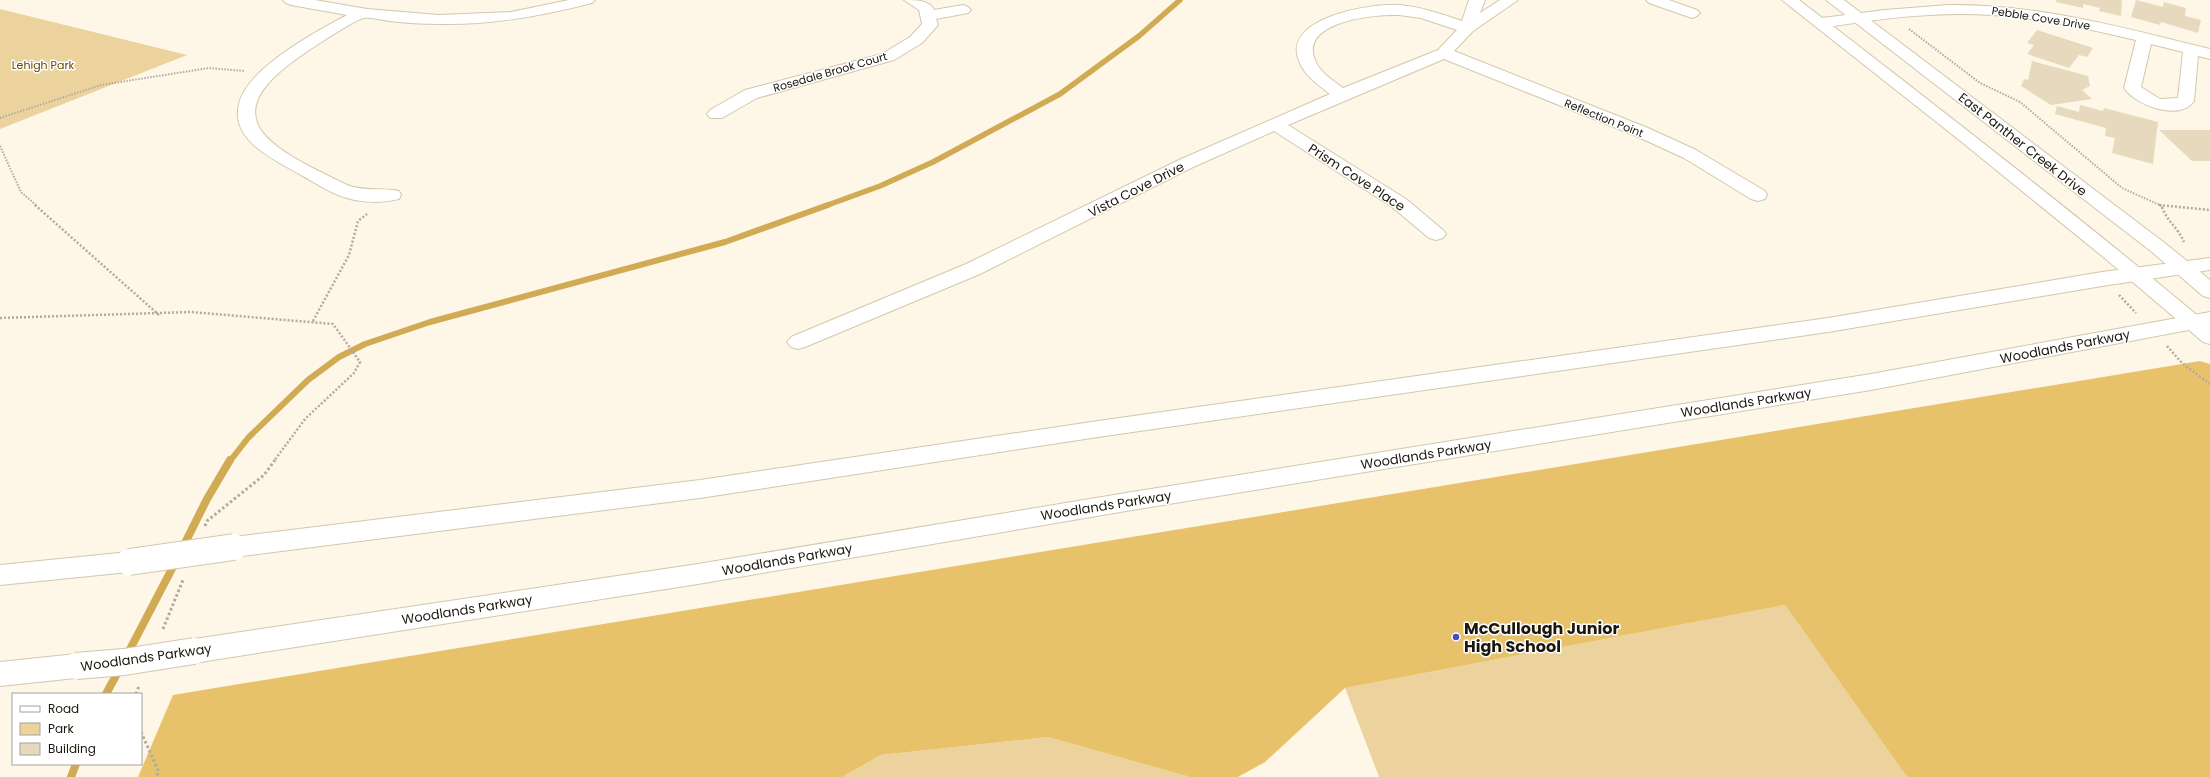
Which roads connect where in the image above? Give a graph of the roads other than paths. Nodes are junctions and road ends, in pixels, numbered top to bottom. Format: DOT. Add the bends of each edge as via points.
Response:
graph roads {
  1 [pos="291,0"];
  2 [pos="587,0"];
  3 [pos="912,0"];
  4 [pos="1477,0"];
  5 [pos="1510,0"];
  6 [pos="1654,0"];
  7 [pos="1790,0"];
  8 [pos="1834,0"];
  9 [pos="963,10"];
  10 [pos="359,14"];
  11 [pos="1692,14"];
  12 [pos="928,16"];
  13 [pos="1858,17"];
  14 [pos="1822,23"];
  15 [pos="1467,28"];
  16 [pos="2144,38"];
  17 [pos="2191,50"];
  18 [pos="1444,53"];
  19 [pos="2210,54"];
  20 [pos="1341,95"];
  21 [pos="716,114"];
  22 [pos="1275,124"];
  23 [pos="392,195"];
  24 [pos="1758,195"];
  25 [pos="1436,234"];
  26 [pos="2210,264"];
  27 [pos="2182,267"];
  28 [pos="2135,274"];
  29 [pos="2210,291"];
  30 [pos="2200,321"];
  31 [pos="2210,338"];
  32 [pos="798,342"];
  33 [pos="0,575"];
  34 [pos="0,674"];
  1 -- 10 [label="street"];
  2 -- 10 [label="street" via="545,11 479,20 422,21"];
  3 -- 12 [label="street" via="926,8"];
  4 -- 15 [label="street, Vista Cove Drive"];
  5 -- 15 [label="street, Vista Cove Drive"];
  6 -- 11 [label="street"];
  7 -- 14 [label="street"];
  8 -- 13 [label="street, East Panther Creek Drive"];
  9 -- 12 [label="street"];
  10 -- 23 [label="street" via="325,33 266,73 253,89 246,105 246,118 251,131 276,154 352,194"];
  12 -- 21 [label="street, Rosedale Brook Court" via="930,25 916,40 888,57 751,94"];
  13 -- 14 [label="street, Pebble Cove Drive"];
  13 -- 16 [label="street, Pebble Cove Drive" via="1932,10 1992,10 2070,20"];
  13 -- 27 [label="street, East Panther Creek Drive"];
  14 -- 28 [label="street"];
  15 -- 18 [label="street, Vista Cove Drive"];
  15 -- 20 [label="street" via="1422,13 1399,10 1358,13 1323,25 1311,33 1304,44 1304,56 1314,71"];
  16 -- 17 [label="street, Pebble Cove Drive"];
  16 -- 17 [label="street" via="2132,88 2137,94 2167,106 2179,105 2186,101"];
  17 -- 19 [label="street, Pebble Cove Drive"];
  18 -- 20 [label="street, Vista Cove Drive"];
  18 -- 24 [label="street, Reflection Point" via="1655,138 1690,154"];
  20 -- 22 [label="street, Vista Cove Drive"];
  22 -- 25 [label="street, Prism Cove Place" via="1400,203"];
  22 -- 32 [label="street, Vista Cove Drive" via="1185,164 973,269"];
  26 -- 27 [label="street"];
  27 -- 28 [label="street"];
  27 -- 29 [label="street, East Panther Creek Drive"];
  28 -- 30 [label="street"];
  28 -- 33 [label="street, bridge" via="1820,326 700,488 129,562"];
  30 -- 31 [label="street"];
  30 -- 34 [label="street, Woodlands Parkway, bridge" via="1871,382 698,574 124,662"];
}
